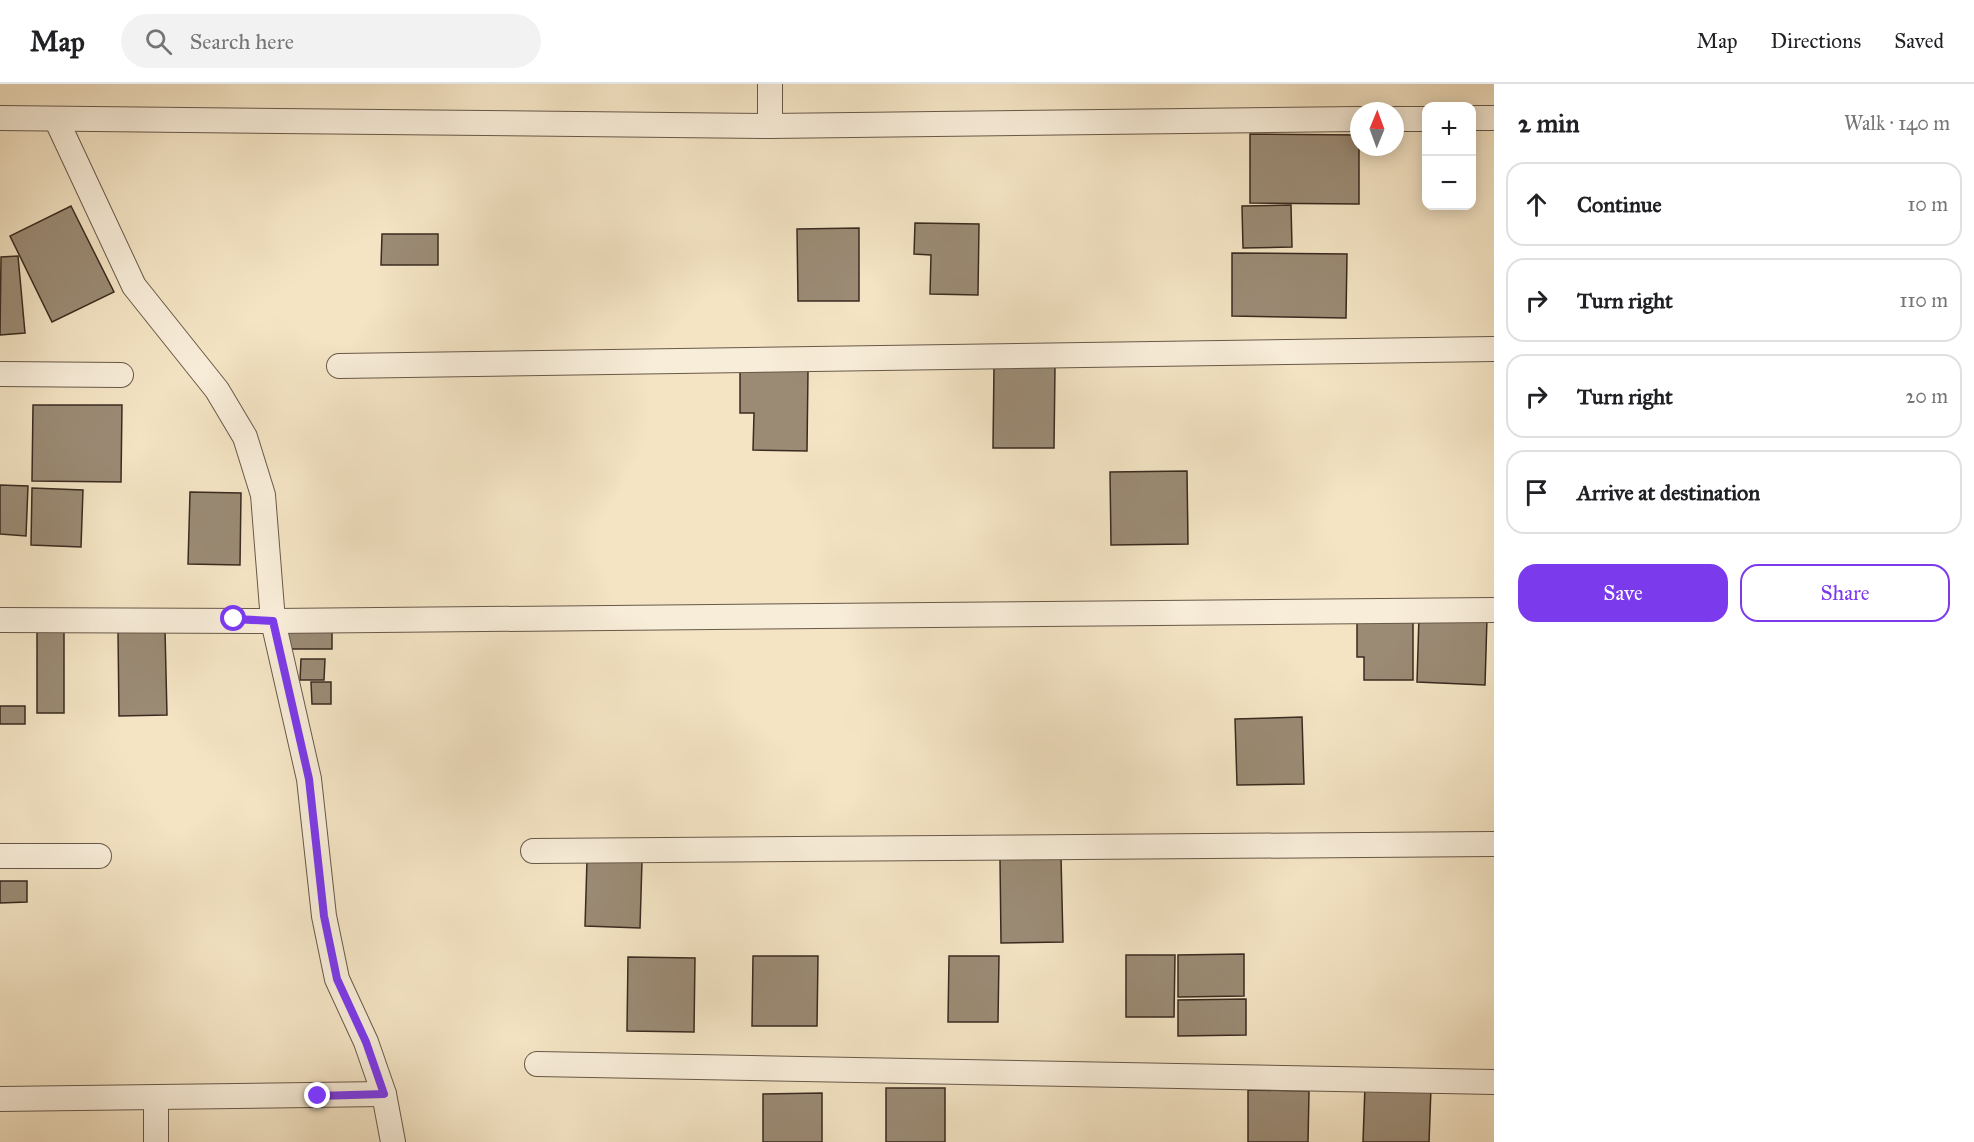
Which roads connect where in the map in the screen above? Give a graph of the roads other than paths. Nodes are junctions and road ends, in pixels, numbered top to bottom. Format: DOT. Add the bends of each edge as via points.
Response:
graph roads {
  1 [pos="770,84"];
  2 [pos="0,118"];
  3 [pos="1476,118"];
  4 [pos="1494,118"];
  5 [pos="56,119"];
  6 [pos="1350,119"];
  7 [pos="1404,119"];
  8 [pos="1422,119"];
  9 [pos="770,126"];
  10 [pos="1494,349"];
  11 [pos="339,366"];
  12 [pos="0,375"];
  13 [pos="122,375"];
  14 [pos="1494,610"];
  15 [pos="0,620"];
  16 [pos="273,621"];
  17 [pos="1494,844"];
  18 [pos="533,851"];
  19 [pos="0,856"];
  20 [pos="99,856"];
  21 [pos="537,1064"];
  22 [pos="1494,1082"];
  23 [pos="384,1094"];
  24 [pos="156,1098"];
  25 [pos="0,1099"];
  26 [pos="156,1142"];
  27 [pos="393,1142"];
  1 -- 9 [label="street"];
  2 -- 5 [label="street"];
  3 -- 4 [label="street"];
  5 -- 9 [label="street"];
  5 -- 16 [label="street" via="134,286 217,390 245,437 263,495"];
  6 -- 9 [label="street"];
  7 -- 8 [label="street"];
  10 -- 11 [label="street"];
  12 -- 13 [label="street"];
  14 -- 16 [label="street"];
  15 -- 16 [label="street"];
  16 -- 23 [label="street" via="309,779 324,916 337,979 366,1042"];
  17 -- 18 [label="street"];
  19 -- 20 [label="street"];
  21 -- 22 [label="street"];
  23 -- 24 [label="street"];
  23 -- 27 [label="street"];
  24 -- 25 [label="street"];
  24 -- 26 [label="street"];
}
